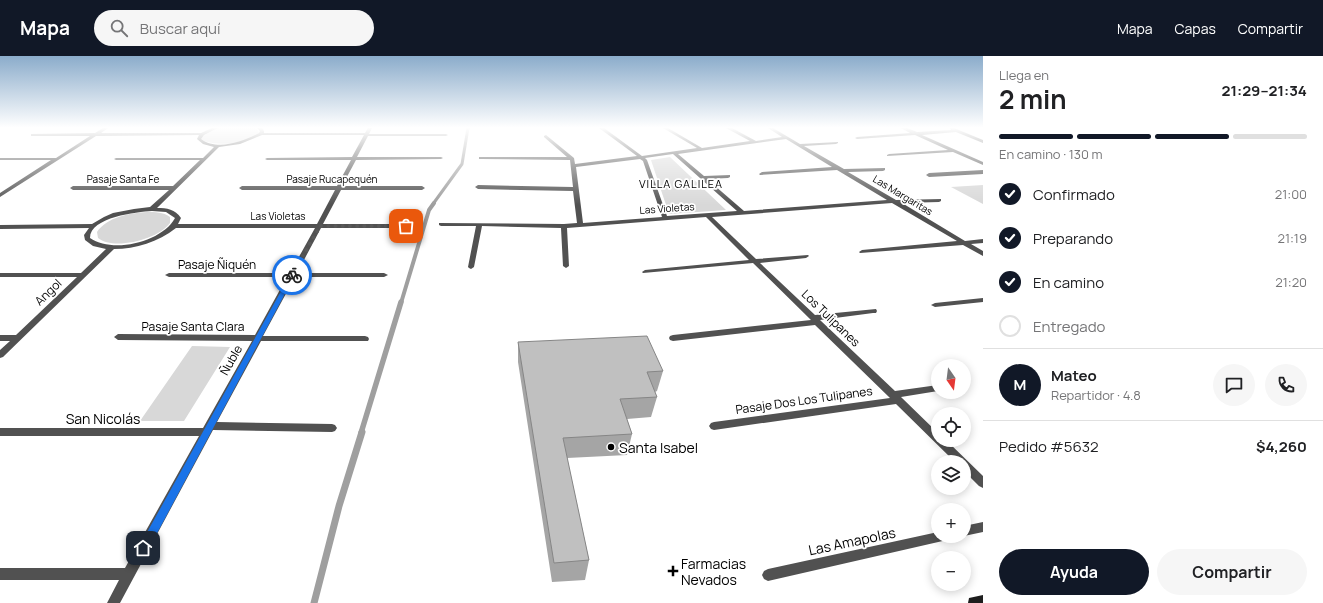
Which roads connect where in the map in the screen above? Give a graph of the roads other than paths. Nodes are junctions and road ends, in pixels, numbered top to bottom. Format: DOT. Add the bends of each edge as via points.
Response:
graph roads {
  1 [pos="674,153"];
  2 [pos="66,154"];
  3 [pos="211,154"];
  4 [pos="357,154"];
  5 [pos="566,154"];
  6 [pos="637,154"];
  7 [pos="670,154"];
  8 [pos="813,154"];
  9 [pos="922,154"];
  10 [pos="960,154"];
  11 [pos="890,156"];
  12 [pos="642,157"];
  13 [pos="441,158"];
  14 [pos="480,158"];
  15 [pos="0,159"];
  16 [pos="57,159"];
  17 [pos="116,159"];
  18 [pos="205,159"];
  19 [pos="266,159"];
  20 [pos="354,159"];
  21 [pos="572,159"];
  22 [pos="983,164"];
  23 [pos="574,166"];
  24 [pos="840,169"];
  25 [pos="883,169"];
  26 [pos="983,172"];
  27 [pos="762,174"];
  28 [pos="728,176"];
  29 [pos="929,176"];
  30 [pos="703,178"];
  31 [pos="478,187"];
  32 [pos="0,188"];
  33 [pos="11,188"];
  34 [pos="73,188"];
  35 [pos="174,188"];
  36 [pos="242,188"];
  37 [pos="339,188"];
  38 [pos="422,188"];
  39 [pos="576,189"];
  40 [pos="0,195"];
  41 [pos="939,200"];
  42 [pos="894,202"];
  43 [pos="152,208"];
  44 [pos="742,212"];
  45 [pos="707,215"];
  46 [pos="665,218"];
  47 [pos="441,224"];
  48 [pos="479,225"];
  49 [pos="580,225"];
  50 [pos="94,226"];
  51 [pos="174,226"];
  52 [pos="320,226"];
  53 [pos="406,226"];
  54 [pos="564,226"];
  55 [pos="0,227"];
  56 [pos="983,241"];
  57 [pos="964,243"];
  58 [pos="112,248"];
  59 [pos="862,252"];
  60 [pos="983,254"];
  61 [pos="806,256"];
  62 [pos="754,261"];
  63 [pos="566,266"];
  64 [pos="471,267"];
  65 [pos="645,272"];
  66 [pos="0,275"];
  67 [pos="83,275"];
  68 [pos="169,275"];
  69 [pos="293,275"];
  70 [pos="384,275"];
  71 [pos="983,300"];
  72 [pos="934,305"];
  73 [pos="873,311"];
  74 [pos="815,320"];
  75 [pos="118,337"];
  76 [pos="0,338"];
  77 [pos="17,338"];
  78 [pos="258,338"];
  79 [pos="673,338"];
  80 [pos="365,339"];
  81 [pos="0,355"];
  82 [pos="931,389"];
  83 [pos="895,397"];
  84 [pos="714,426"];
  85 [pos="332,428"];
  86 [pos="208,429"];
  87 [pos="0,432"];
  88 [pos="931,432"];
  89 [pos="946,447"];
  90 [pos="955,455"];
  91 [pos="971,471"];
  92 [pos="983,482"];
  93 [pos="983,527"];
  94 [pos="971,530"];
  95 [pos="931,539"];
  96 [pos="0,574"];
  97 [pos="129,574"];
  98 [pos="768,574"];
  99 [pos="983,601"];
  100 [pos="113,603"];
  101 [pos="974,603"];
  1 -- 30 [label="street"];
  2 -- 16 [label="street"];
  3 -- 18 [label="street"];
  4 -- 20 [label="street, Ñuble"];
  5 -- 21 [label="street"];
  6 -- 12 [label="street"];
  7 -- 12 [label="street"];
  8 -- 24 [label="street, Las Margaritas"];
  9 -- 11 [label="street"];
  10 -- 22 [label="street"];
  12 -- 23 [label="street"];
  12 -- 46 [label="street"];
  13 -- 20 [label="street"];
  14 -- 21 [label="street"];
  15 -- 16 [label="street"];
  16 -- 33 [label="street"];
  17 -- 18 [label="street"];
  18 -- 35 [label="street"];
  19 -- 20 [label="street"];
  20 -- 37 [label="street, Ñuble"];
  21 -- 23 [label="street"];
  23 -- 39 [label="street"];
  24 -- 25 [label="street"];
  24 -- 27 [label="street"];
  24 -- 42 [label="street, Las Margaritas"];
  26 -- 29 [label="street"];
  28 -- 30 [label="street"];
  30 -- 44 [label="street"];
  31 -- 39 [label="street"];
  32 -- 33 [label="street"];
  33 -- 40 [label="street"];
  34 -- 35 [label="street, Pasaje Santa Fe"];
  35 -- 43 [label="street"];
  36 -- 37 [label="street, Pasaje Rucapequén"];
  37 -- 38 [label="street, Pasaje Rucapequén"];
  37 -- 52 [label="street, Ñuble"];
  39 -- 49 [label="street"];
  41 -- 42 [label="street, Las Violetas"];
  42 -- 44 [label="street, Las Violetas"];
  42 -- 57 [label="street, Las Margaritas"];
  43 -- 50 [label="street" via="120,214"];
  43 -- 51 [label="street" via="167,210 176,215 177,222"];
  44 -- 45 [label="street, Las Violetas"];
  45 -- 46 [label="street, Las Violetas"];
  45 -- 62 [label="street, Los Tulipanes"];
  46 -- 49 [label="street, Las Violetas"];
  47 -- 48 [label="street, Las Violetas"];
  48 -- 54 [label="street, Las Violetas"];
  48 -- 64 [label="street"];
  49 -- 54 [label="street, Las Violetas"];
  50 -- 55 [label="street"];
  50 -- 58 [label="street" via="87,235 90,243"];
  51 -- 52 [label="street, Las Violetas"];
  51 -- 58 [label="street" via="154,239"];
  52 -- 53 [label="street, Las Violetas"];
  52 -- 69 [label="street, Ñuble"];
  54 -- 63 [label="street"];
  56 -- 57 [label="street"];
  57 -- 59 [label="street"];
  57 -- 60 [label="street, Las Margaritas"];
  58 -- 67 [label="street, Angol"];
  61 -- 62 [label="street"];
  62 -- 65 [label="street"];
  62 -- 74 [label="street, Los Tulipanes"];
  66 -- 67 [label="street"];
  67 -- 77 [label="street, Angol"];
  68 -- 69 [label="street, Pasaje Ñiquén"];
  69 -- 70 [label="street, Pasaje Ñiquén"];
  69 -- 78 [label="street, Ñuble"];
  71 -- 72 [label="street"];
  73 -- 74 [label="street"];
  74 -- 79 [label="street"];
  74 -- 83 [label="street, Los Tulipanes"];
  75 -- 78 [label="street, Pasaje Santa Clara"];
  76 -- 77 [label="street"];
  77 -- 81 [label="street, Angol"];
  78 -- 80 [label="street, Pasaje Santa Clara"];
  78 -- 86 [label="street, Ñuble"];
  82 -- 83 [label="street, Pasaje Dos Los Tulipanes"];
  83 -- 84 [label="street, Pasaje Dos Los Tulipanes"];
  83 -- 88 [label="street, Los Tulipanes"];
  85 -- 86 [label="street, San Nicolás"];
  86 -- 87 [label="street, San Nicolás"];
  86 -- 97 [label="street, Ñuble"];
  89 -- 90 [label="street, Los Tulipanes"];
  91 -- 92 [label="street"];
  93 -- 94 [label="street"];
  95 -- 98 [label="street, Las Amapolas"];
  96 -- 97 [label="street"];
  97 -- 100 [label="street, Ñuble"];
  99 -- 101 [label="main road"];
}
